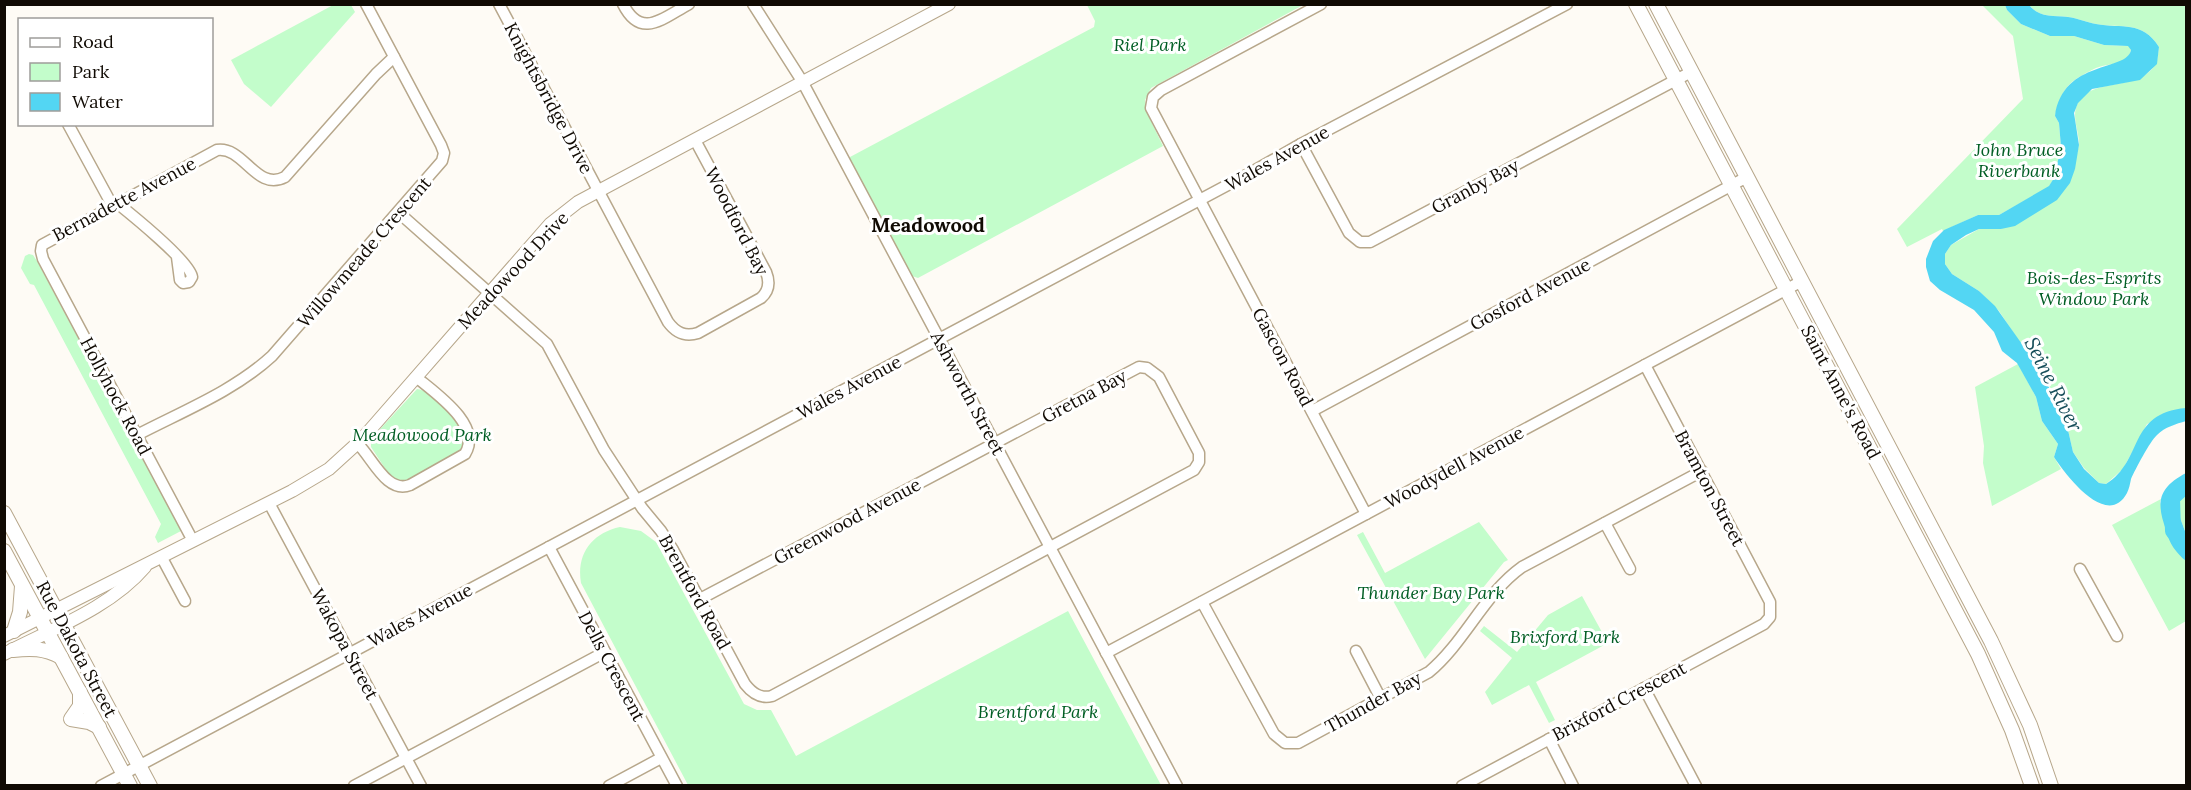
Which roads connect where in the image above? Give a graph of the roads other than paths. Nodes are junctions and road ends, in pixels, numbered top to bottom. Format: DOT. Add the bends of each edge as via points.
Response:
graph roads {
  1 [pos="366,4"];
  2 [pos="499,4"];
  3 [pos="623,4"];
  4 [pos="689,4"];
  5 [pos="753,4"];
  6 [pos="949,4"];
  7 [pos="1322,4"];
  8 [pos="1567,4"];
  9 [pos="1636,4"];
  10 [pos="1656,4"];
  11 [pos="394,57"];
  12 [pos="1690,68"];
  13 [pos="1674,76"];
  14 [pos="803,83"];
  15 [pos="69,126"];
  16 [pos="695,140"];
  17 [pos="1301,144"];
  18 [pos="1747,177"];
  19 [pos="1732,185"];
  20 [pos="598,191"];
  21 [pos="1200,200"];
  22 [pos="115,204"];
  23 [pos="398,212"];
  24 [pos="41,251"];
  25 [pos="177,257"];
  26 [pos="1802,281"];
  27 [pos="1787,289"];
  28 [pos="489,293"];
  29 [pos="939,339"];
  30 [pos="1645,365"];
  31 [pos="416,376"];
  32 [pos="1312,411"];
  33 [pos="137,435"];
  34 [pos="358,444"];
  35 [pos="995,444"];
  36 [pos="1702,471"];
  37 [pos="636,500"];
  38 [pos="269,503"];
  39 [pos="4,513"];
  40 [pos="1366,514"];
  41 [pos="1605,523"];
  42 [pos="193,541"];
  43 [pos="549,547"];
  44 [pos="1050,548"];
  45 [pos="4,551"];
  46 [pos="162,558"];
  47 [pos="146,566"];
  48 [pos="1630,569"];
  49 [pos="2080,569"];
  50 [pos="22,584"];
  51 [pos="700,599"];
  52 [pos="185,600"];
  53 [pos="1202,602"];
  54 [pos="56,610"];
  55 [pos="1771,612"];
  56 [pos="40,618"];
  57 [pos="64,625"];
  58 [pos="48,632"];
  59 [pos="9,634"];
  60 [pos="2116,636"];
  61 [pos="1356,651"];
  62 [pos="9,652"];
  63 [pos="605,652"];
  64 [pos="350,653"];
  65 [pos="1106,653"];
  66 [pos="61,657"];
  67 [pos="1644,688"];
  68 [pos="80,692"];
  69 [pos="1381,699"];
  70 [pos="99,727"];
  71 [pos="1549,739"];
  72 [pos="406,758"];
  73 [pos="662,758"];
  74 [pos="131,774"];
  75 [pos="2049,780"];
  76 [pos="2030,784"];
  77 [pos="101,786"];
  78 [pos="150,786"];
  79 [pos="354,786"];
  80 [pos="421,786"];
  81 [pos="609,786"];
  82 [pos="676,786"];
  83 [pos="1177,786"];
  84 [pos="1462,786"];
  85 [pos="1573,786"];
  86 [pos="1696,786"];
  1 -- 11 [label="street, Willowmeade Crescent"];
  2 -- 20 [label="street, Knightsbridge Drive"];
  3 -- 4 [label="street" via="633,20 644,24 656,22"];
  5 -- 14 [label="street, Ashworth Street"];
  6 -- 14 [label="street, Meadowood Drive"];
  7 -- 21 [label="street, Gascon Road" via="1153,97 1152,113"];
  8 -- 17 [label="street, Wales Avenue"];
  9 -- 13 [label="main road, Saint Anne's Road"];
  10 -- 12 [label="main road, Saint Anne's Road"];
  11 -- 22 [label="street, Bernadette Avenue" via="285,177 265,179 223,149"];
  11 -- 23 [label="street, Willowmeade Crescent" via="444,157"];
  12 -- 13 [label="main road"];
  12 -- 18 [label="main road, Saint Anne's Road"];
  13 -- 17 [label="street, Granby Bay" via="1370,242 1360,242 1349,232"];
  13 -- 19 [label="main road, Saint Anne's Road"];
  14 -- 16 [label="street, Meadowood Drive"];
  14 -- 29 [label="street, Ashworth Street"];
  15 -- 22 [label="street"];
  16 -- 20 [label="street, Meadowood Drive"];
  16 -- 20 [label="street, Woodford Bay" via="769,283 761,298 698,333 681,334 668,322"];
  17 -- 21 [label="street, Wales Avenue"];
  18 -- 19 [label="street, Gosford Avenue"];
  18 -- 26 [label="main road, Saint Anne's Road"];
  19 -- 27 [label="main road, Saint Anne's Road"];
  19 -- 32 [label="street, Gosford Avenue"];
  20 -- 28 [label="street, Meadowood Drive" via="550,224"];
  21 -- 29 [label="street, Wales Avenue"];
  21 -- 32 [label="street, Gascon Road"];
  22 -- 24 [label="street, Bernadette Avenue" via="45,242"];
  22 -- 25 [label="street"];
  23 -- 28 [label="street, Brentford Road"];
  23 -- 33 [label="street, Willowmeade Crescent" via="260,368"];
  24 -- 33 [label="street, Hollyhock Road"];
  26 -- 27 [label="street, Woodydell Avenue"];
  26 -- 75 [label="main road, Saint Anne's Road" via="1995,650 2030,725"];
  27 -- 30 [label="street, Woodydell Avenue"];
  27 -- 76 [label="main road, Saint Anne's Road" via="1978,654 2012,730"];
  28 -- 31 [label="street, Meadowood Drive"];
  28 -- 37 [label="street, Brentford Road" via="547,344 604,450"];
  29 -- 35 [label="street, Ashworth Street"];
  29 -- 37 [label="street, Wales Avenue"];
  30 -- 36 [label="street, Bramton Street"];
  30 -- 40 [label="street, Woodydell Avenue"];
  31 -- 34 [label="street, Meadowood Drive"];
  31 -- 34 [label="street" via="458,415 470,436 465,454 401,488 386,479"];
  32 -- 40 [label="street, Gascon Road"];
  33 -- 42 [label="street, Hollyhock Road"];
  34 -- 38 [label="street, Meadowood Drive" via="321,474"];
  35 -- 44 [label="street, Ashworth Street"];
  35 -- 44 [label="street, Gretna Bay" via="1139,367 1154,372 1174,405 1199,453 1194,471"];
  35 -- 51 [label="street, Greenwood Avenue"];
  36 -- 41 [label="street, Thunder Bay"];
  36 -- 55 [label="street, Bramton Street" via="1770,602"];
  37 -- 43 [label="street, Wales Avenue"];
  37 -- 51 [label="street, Brentford Road" via="669,544"];
  38 -- 42 [label="street, Meadowood Drive"];
  38 -- 64 [label="street, Wakopa Street"];
  39 -- 54 [label="main road, Rue Dakota Street"];
  40 -- 53 [label="street, Woodydell Avenue"];
  41 -- 48 [label="street"];
  41 -- 69 [label="street, Thunder Bay" via="1514,573 1435,667"];
  42 -- 46 [label="street, Meadowood Drive"];
  43 -- 63 [label="street, Dells Crescent"];
  43 -- 64 [label="street, Wales Avenue"];
  44 -- 51 [label="street, Brentford Road" via="767,697 753,694 746,684"];
  44 -- 65 [label="street, Ashworth Street"];
  45 -- 50 [label="main road, Rue Dakota Street"];
  46 -- 47 [label="street, Meadowood Drive"];
  46 -- 52 [label="street"];
  47 -- 54 [label="street, Meadowood Drive"];
  47 -- 57 [label="street, Meadowood Drive" via="134,581"];
  49 -- 60 [label="street"];
  50 -- 56 [label="main road, Rue Dakota Street"];
  50 -- 59 [label="main road" via="22,605"];
  53 -- 65 [label="street, Woodydell Avenue"];
  53 -- 69 [label="street, Thunder Bay" via="1271,729 1282,742 1298,743"];
  54 -- 56 [label="street, Meadowood Drive"];
  54 -- 57 [label="main road, Rue Dakota Street"];
  55 -- 67 [label="street, Brixford Crescent" via="1764,624"];
  56 -- 58 [label="main road, Rue Dakota Street"];
  56 -- 59 [label="street, Meadowood Drive"];
  57 -- 58 [label="street, Meadowood Drive"];
  57 -- 74 [label="main road, Rue Dakota Street"];
  58 -- 62 [label="street, Meadowood Drive"];
  58 -- 66 [label="main road, Rue Dakota Street"];
  61 -- 69 [label="street"];
  62 -- 66 [label="main road" via="46,649"];
  63 -- 72 [label="street"];
  63 -- 73 [label="street, Dells Crescent"];
  64 -- 72 [label="street, Wakopa Street"];
  64 -- 74 [label="street, Wales Avenue"];
  65 -- 83 [label="street, Ashworth Street"];
  66 -- 68 [label="main road, Rue Dakota Street"];
  67 -- 71 [label="street, Brixford Crescent"];
  67 -- 86 [label="street"];
  68 -- 70 [label="main road, Rue Dakota Street"];
  68 -- 70 [label="main road" via="80,706 71,719"];
  70 -- 74 [label="main road, Rue Dakota Street"];
  71 -- 84 [label="street, Brixford Crescent"];
  71 -- 85 [label="street"];
  72 -- 79 [label="street"];
  72 -- 80 [label="street, Wakopa Street"];
  73 -- 81 [label="street"];
  73 -- 82 [label="street, Dells Crescent"];
  74 -- 77 [label="street, Wales Avenue"];
  74 -- 78 [label="main road, Rue Dakota Street"];
  75 -- 76 [label="street"];
}
